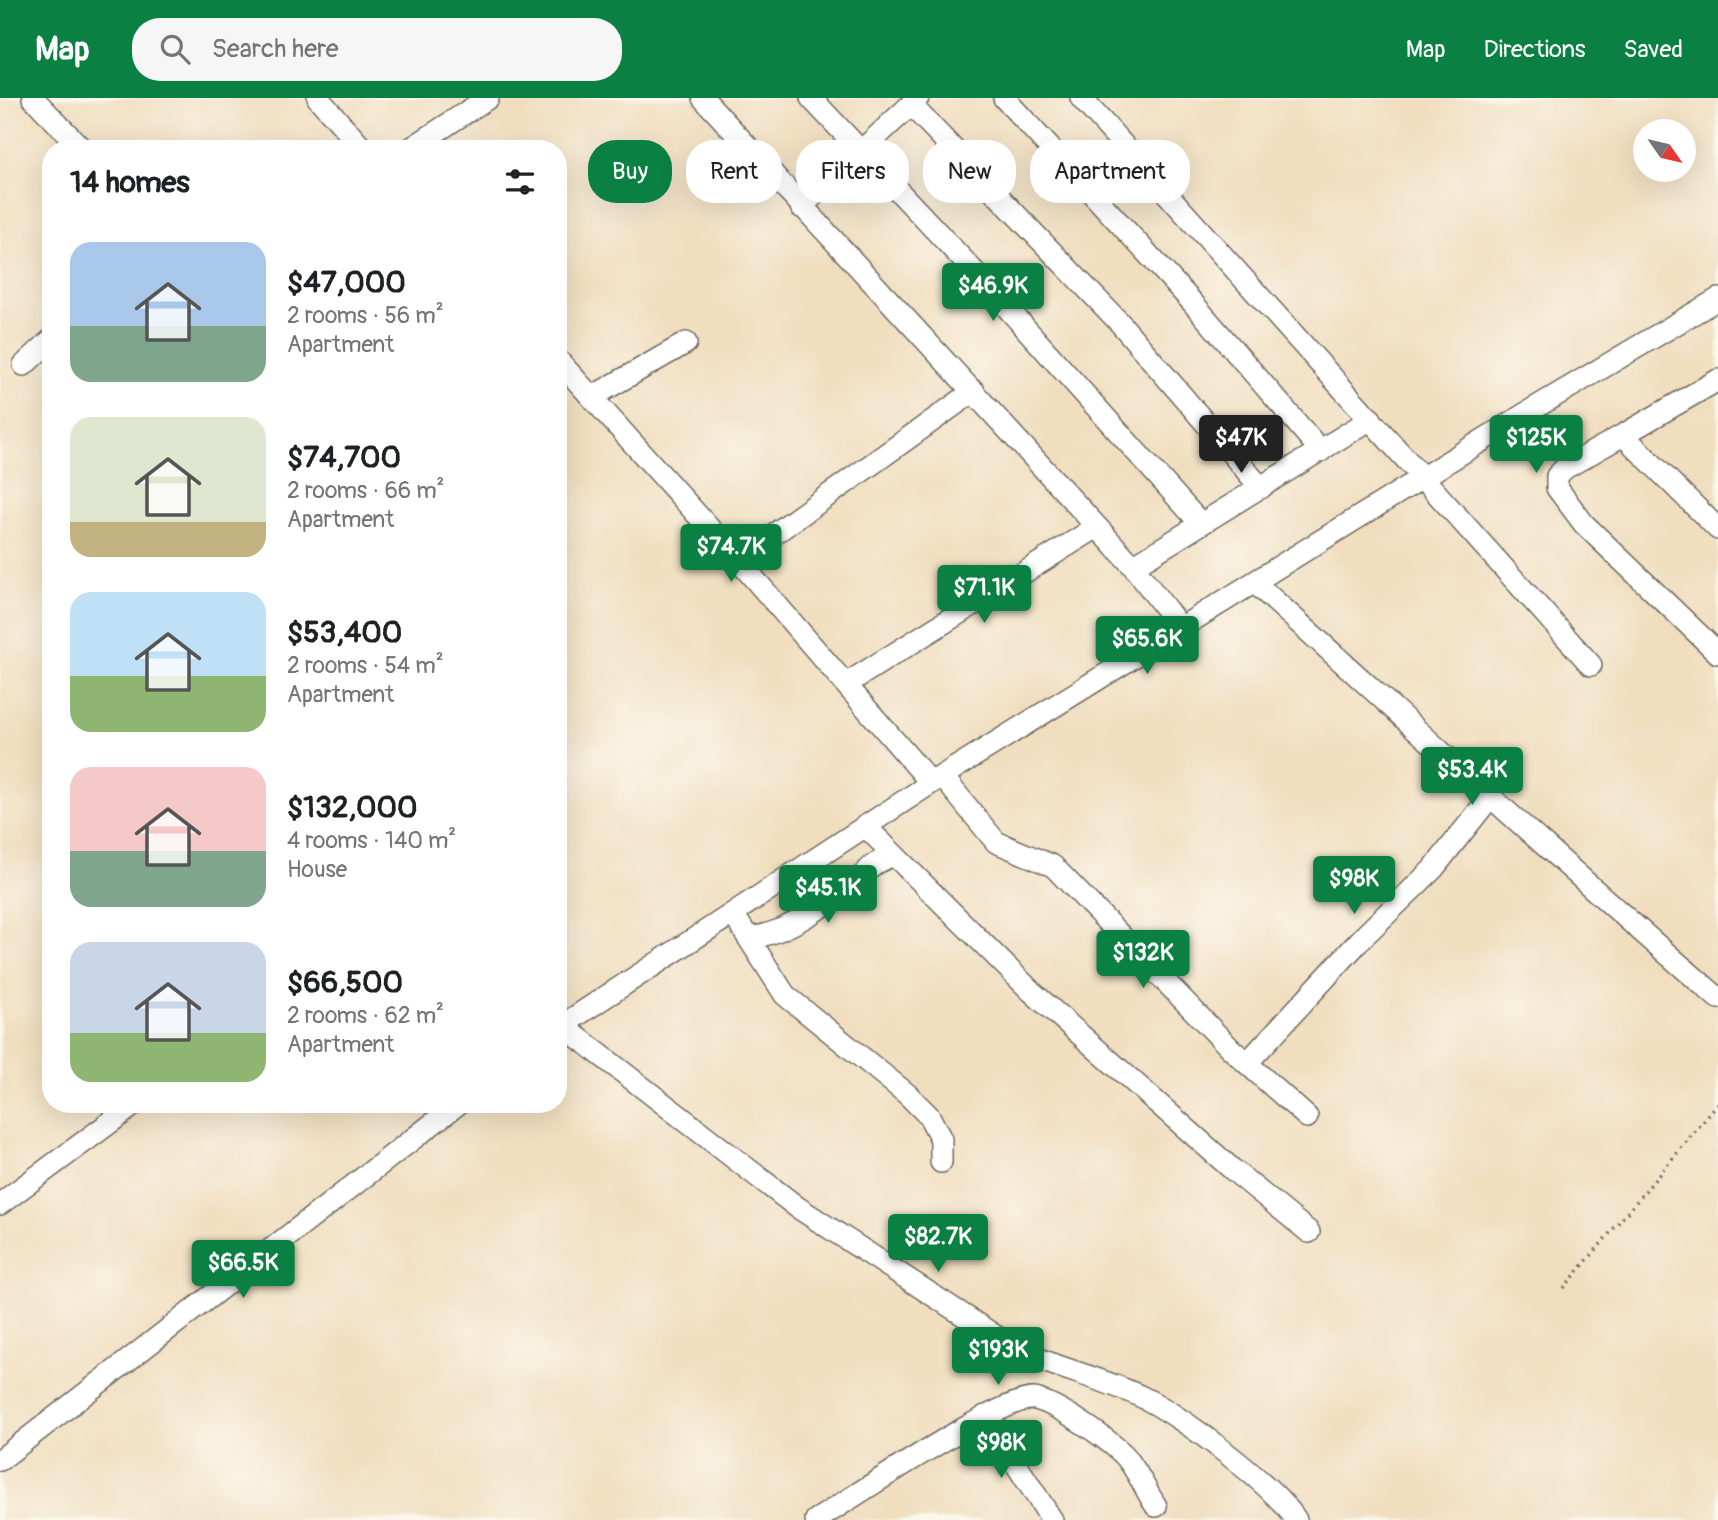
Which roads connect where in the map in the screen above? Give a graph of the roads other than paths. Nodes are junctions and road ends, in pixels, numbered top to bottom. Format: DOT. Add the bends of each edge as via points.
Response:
graph roads {
  1 [pos="33,98"];
  2 [pos="318,98"];
  3 [pos="488,98"];
  4 [pos="703,98"];
  5 [pos="811,98"];
  6 [pos="1004,98"];
  7 [pos="1081,98"];
  8 [pos="915,101"];
  9 [pos="73,140"];
  10 [pos="355,140"];
  11 [pos="424,140"];
  12 [pos="850,140"];
  13 [pos="874,140"];
  14 [pos="805,203"];
  15 [pos="909,203"];
  16 [pos="801,207"];
  17 [pos="1718,299"];
  18 [pos="686,344"];
  19 [pos="42,348"];
  20 [pos="24,365"];
  21 [pos="567,370"];
  22 [pos="1714,390"];
  23 [pos="974,391"];
  24 [pos="592,397"];
  25 [pos="1371,419"];
  26 [pos="1623,435"];
  27 [pos="1321,451"];
  28 [pos="1423,479"];
  29 [pos="1261,488"];
  30 [pos="1201,524"];
  31 [pos="1097,527"];
  32 [pos="1718,529"];
  33 [pos="738,560"];
  34 [pos="1133,566"];
  35 [pos="1255,583"];
  36 [pos="1182,630"];
  37 [pos="1718,653"];
  38 [pos="1591,665"];
  39 [pos="846,684"];
  40 [pos="937,780"];
  41 [pos="1491,796"];
  42 [pos="866,826"];
  43 [pos="894,855"];
  44 [pos="733,914"];
  45 [pos="748,937"];
  46 [pos="1718,998"];
  47 [pos="567,1021"];
  48 [pos="567,1030"];
  49 [pos="1247,1063"];
  50 [pos="123,1113"];
  51 [pos="446,1113"];
  52 [pos="1307,1117"];
  53 [pos="941,1162"];
  54 [pos="0,1204"];
  55 [pos="1309,1232"];
  56 [pos="985,1416"];
  57 [pos="0,1460"];
  58 [pos="1156,1506"];
  59 [pos="816,1520"];
  60 [pos="1052,1520"];
  61 [pos="1296,1520"];
  1 -- 9 [label="street"];
  2 -- 10 [label="street"];
  3 -- 11 [label="street"];
  4 -- 16 [label="street"];
  5 -- 12 [label="street"];
  6 -- 27 [label="street" via="1193,303"];
  7 -- 25 [label="street"];
  8 -- 13 [label="street"];
  8 -- 29 [label="street" via="1120,323"];
  14 -- 16 [label="street"];
  15 -- 30 [label="street"];
  16 -- 23 [label="street"];
  17 -- 28 [label="street"];
  18 -- 24 [label="street"];
  19 -- 20 [label="street"];
  21 -- 24 [label="street"];
  22 -- 26 [label="street"];
  23 -- 31 [label="street"];
  23 -- 33 [label="street"];
  24 -- 33 [label="street"];
  25 -- 27 [label="street"];
  25 -- 28 [label="street"];
  26 -- 32 [label="street"];
  26 -- 37 [label="street" via="1565,468 1557,476 1557,488 1584,524"];
  27 -- 29 [label="street"];
  28 -- 35 [label="street"];
  28 -- 38 [label="street"];
  29 -- 30 [label="street"];
  30 -- 34 [label="street"];
  31 -- 34 [label="street"];
  31 -- 39 [label="street"];
  33 -- 39 [label="street"];
  34 -- 36 [label="street"];
  35 -- 36 [label="street"];
  35 -- 41 [label="street"];
  36 -- 40 [label="street"];
  39 -- 40 [label="street"];
  40 -- 42 [label="street"];
  40 -- 49 [label="street" via="996,842 1053,866"];
  41 -- 46 [label="street" via="1552,856"];
  41 -- 49 [label="street" via="1433,869"];
  42 -- 43 [label="street"];
  42 -- 44 [label="street"];
  43 -- 45 [label="street" via="875,862 852,886 774,934"];
  43 -- 55 [label="street" via="1031,991"];
  44 -- 45 [label="street"];
  44 -- 47 [label="street"];
  45 -- 53 [label="street" via="785,995 929,1116 941,1139"];
  48 -- 61 [label="street" via="797,1207 1017,1350 1145,1398 1254,1475"];
  49 -- 52 [label="street"];
  50 -- 54 [label="street"];
  51 -- 57 [label="street"];
  56 -- 58 [label="street" via="1020,1400 1034,1399 1052,1406 1126,1458"];
  56 -- 59 [label="street"];
  56 -- 60 [label="street"];
}
